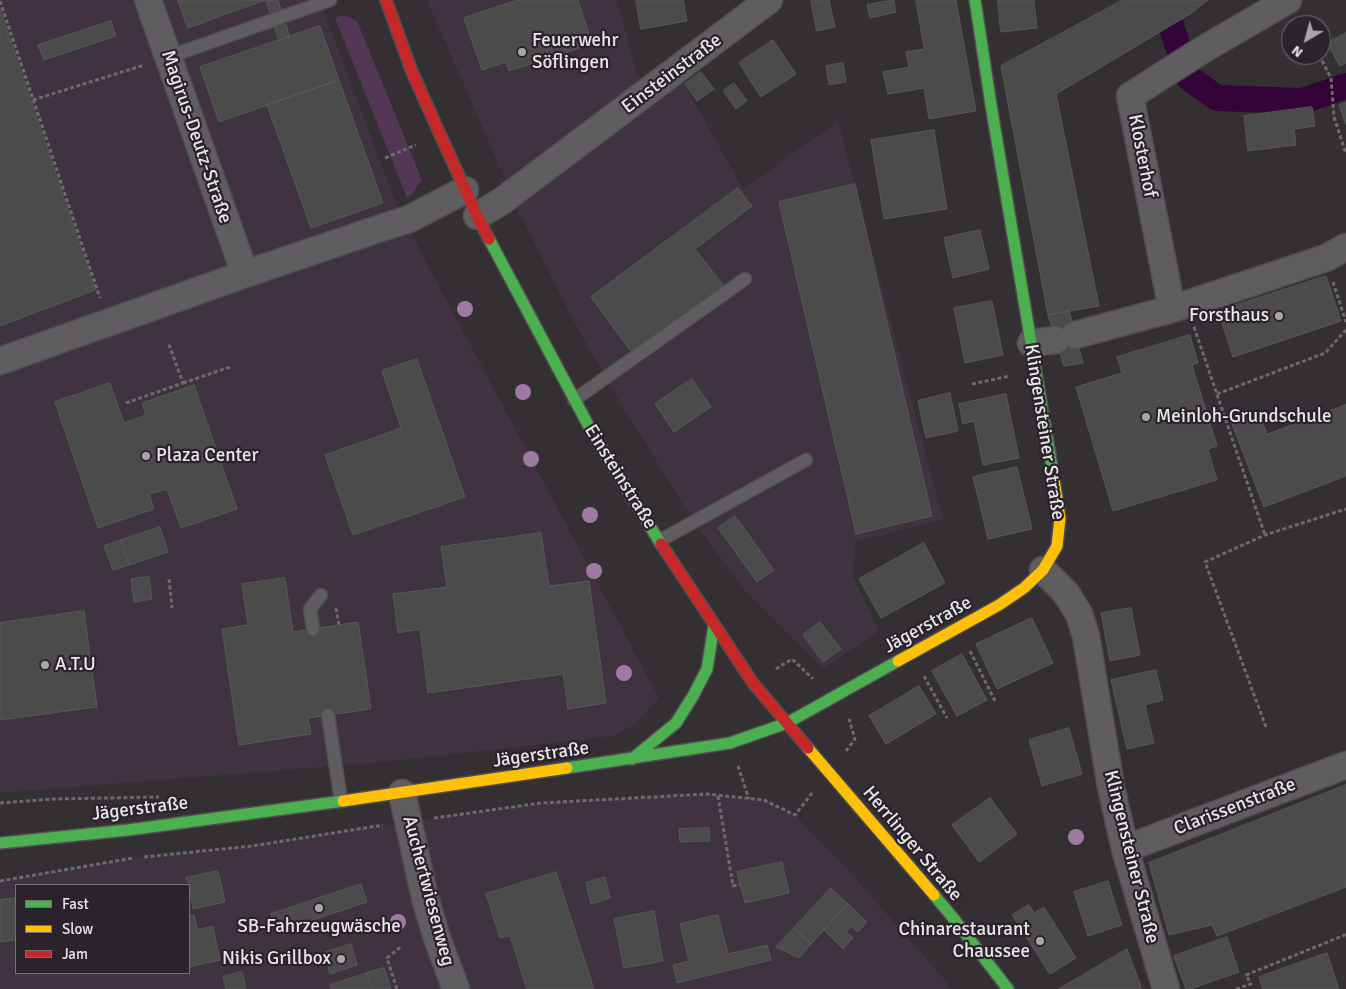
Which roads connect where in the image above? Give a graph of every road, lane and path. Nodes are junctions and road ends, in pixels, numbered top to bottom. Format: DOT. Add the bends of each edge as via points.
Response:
graph roads {
  1 [pos="148,0"];
  2 [pos="330,0"];
  3 [pos="386,0"];
  4 [pos="769,0"];
  5 [pos="975,0"];
  6 [pos="1288,0"];
  7 [pos="0,2"];
  8 [pos="168,58"];
  9 [pos="1325,65"];
  10 [pos="33,100"];
  11 [pos="440,135"];
  12 [pos="1346,154"];
  13 [pos="385,158"];
  14 [pos="465,190"];
  15 [pos="477,216"];
  16 [pos="1336,252"];
  17 [pos="245,274"];
  18 [pos="744,280"];
  19 [pos="1179,307"];
  20 [pos="1346,322"];
  21 [pos="108,323"];
  22 [pos="1346,330"];
  23 [pos="1054,339"];
  24 [pos="168,342"];
  25 [pos="0,361"];
  26 [pos="230,367"];
  27 [pos="1035,370"];
  28 [pos="183,383"];
  29 [pos="972,384"];
  30 [pos="1217,394"];
  31 [pos="574,400"];
  32 [pos="126,402"];
  33 [pos="806,460"];
  34 [pos="1346,509"];
  35 [pos="1265,535"];
  36 [pos="659,541"];
  37 [pos="1042,570"];
  38 [pos="169,579"];
  39 [pos="321,595"];
  40 [pos="172,608"];
  41 [pos="714,625"];
  42 [pos="958,628"];
  43 [pos="313,629"];
  44 [pos="912,654"];
  45 [pos="995,701"];
  46 [pos="328,715"];
  47 [pos="947,718"];
  48 [pos="787,723"];
  49 [pos="1266,727"];
  50 [pos="631,759"];
  51 [pos="1346,765"];
  52 [pos="402,793"];
  53 [pos="718,796"];
  54 [pos="341,801"];
  55 [pos="0,843"];
  56 [pos="1125,849"];
  57 [pos="740,884"];
  58 [pos="1346,936"];
  59 [pos="402,946"];
  60 [pos="397,989"];
  61 [pos="456,989"];
  62 [pos="1008,989"];
  63 [pos="1166,989"];
  64 [pos="1236,989"];
  1 -- 8 [label="street, Magirus-Deutz-Straße"];
  2 -- 8 [label="lane"];
  3 -- 11 [label="street, Einsteinstraße" via="412,72"];
  4 -- 15 [label="street, Einsteinstraße" via="502,201"];
  5 -- 23 [label="street, Klingensteiner Straße" via="991,105"];
  6 -- 19 [label="street, Klosterhof" via="1130,96"];
  7 -- 10 [label="path"];
  8 -- 10 [label="path"];
  8 -- 17 [label="street, Magirus-Deutz-Straße"];
  9 -- 12 [label="path" via="1331,78 1334,117"];
  10 -- 21 [label="path"];
  11 -- 13 [label="path"];
  11 -- 14 [label="street, Einsteinstraße"];
  14 -- 15 [label="street, Einsteinstraße"];
  14 -- 17 [label="street" via="409,219"];
  15 -- 31 [label="street, Einsteinstraße"];
  16 -- 19 [label="street"];
  16 -- 20 [label="path"];
  17 -- 21 [label="street"];
  18 -- 31 [label="lane"];
  19 -- 23 [label="street"];
  19 -- 30 [label="path"];
  21 -- 25 [label="street"];
  22 -- 30 [label="path" via="1324,353"];
  23 -- 27 [label="street, Klingensteiner Straße"];
  24 -- 28 [label="path"];
  26 -- 28 [label="path"];
  27 -- 29 [label="path"];
  27 -- 37 [label="street, Klingensteiner Straße" via="1060,518 1057,546"];
  28 -- 32 [label="path"];
  30 -- 35 [label="path"];
  31 -- 36 [label="street, Einsteinstraße"];
  33 -- 36 [label="lane"];
  34 -- 35 [label="path"];
  35 -- 49 [label="path" via="1205,562"];
  36 -- 41 [label="street, Einsteinstraße"];
  37 -- 42 [label="street, Jägerstraße" via="999,606"];
  37 -- 56 [label="street, Klingensteiner Straße" via="1066,593 1084,629"];
  38 -- 40 [label="path"];
  39 -- 43 [label="lane" via="310,609"];
  41 -- 48 [label="street, Einsteinstraße" via="753,683"];
  41 -- 50 [label="street" via="706,669 693,696 676,723"];
  42 -- 44 [label="street, Jägerstraße"];
  42 -- 45 [label="path"];
  44 -- 47 [label="path"];
  44 -- 48 [label="street, Jägerstraße"];
  46 -- 54 [label="lane"];
  48 -- 50 [label="street, Jägerstraße" via="730,743"];
  48 -- 62 [label="street, Herrlinger Straße" via="954,920"];
  50 -- 52 [label="street, Jägerstraße"];
  51 -- 56 [label="street, Clarissenstraße" via="1282,785"];
  52 -- 54 [label="street, Jägerstraße"];
  52 -- 61 [label="street, Auchertwiesenweg" via="437,938"];
  53 -- 57 [label="path" via="733,886"];
  54 -- 55 [label="street, Jägerstraße" via="128,830"];
  56 -- 63 [label="street, Klingensteiner Straße"];
  58 -- 64 [label="path" via="1246,975 1251,984"];
  59 -- 60 [label="path" via="387,958"];
}
